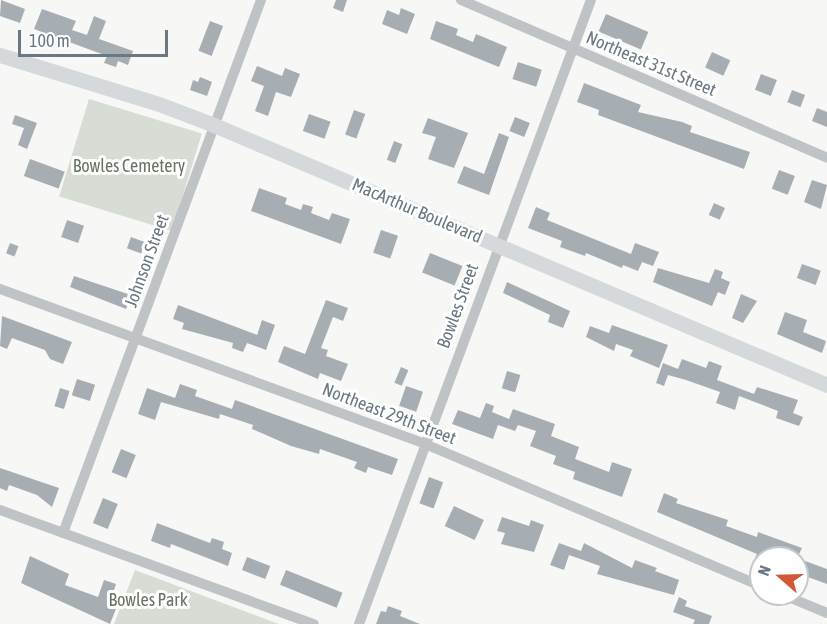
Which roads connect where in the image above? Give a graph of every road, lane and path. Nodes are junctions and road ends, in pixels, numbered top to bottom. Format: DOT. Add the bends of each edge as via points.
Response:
graph roads {
  1 [pos="261,0"];
  2 [pos="461,0"];
  3 [pos="591,0"];
  4 [pos="573,49"];
  5 [pos="0,55"];
  6 [pos="214,125"];
  7 [pos="827,158"];
  8 [pos="498,246"];
  9 [pos="0,289"];
  10 [pos="136,338"];
  11 [pos="827,385"];
  12 [pos="425,444"];
  13 [pos="0,510"];
  14 [pos="63,533"];
  15 [pos="749,581"];
  16 [pos="809,606"];
  17 [pos="827,614"];
  18 [pos="314,624"];
  19 [pos="359,624"];
  1 -- 6 [label="street, Johnson Street"];
  2 -- 4 [label="street, Northeast 31st Street"];
  3 -- 4 [label="street, Bowles Street"];
  4 -- 7 [label="street, Northeast 31st Street"];
  4 -- 8 [label="street, Bowles Street"];
  5 -- 6 [label="main road, MacArthur Boulevard"];
  6 -- 8 [label="main road, MacArthur Boulevard"];
  6 -- 10 [label="street, Johnson Street"];
  8 -- 11 [label="main road, MacArthur Boulevard"];
  8 -- 12 [label="street, Bowles Street"];
  9 -- 10 [label="street, Northeast 29th Street"];
  10 -- 12 [label="street, Northeast 29th Street"];
  10 -- 14 [label="street, Johnson Street"];
  12 -- 15 [label="street, Northeast 29th Street"];
  12 -- 19 [label="street, Bowles Street"];
  13 -- 14 [label="street"];
  14 -- 18 [label="street"];
  16 -- 17 [label="street"];
}
